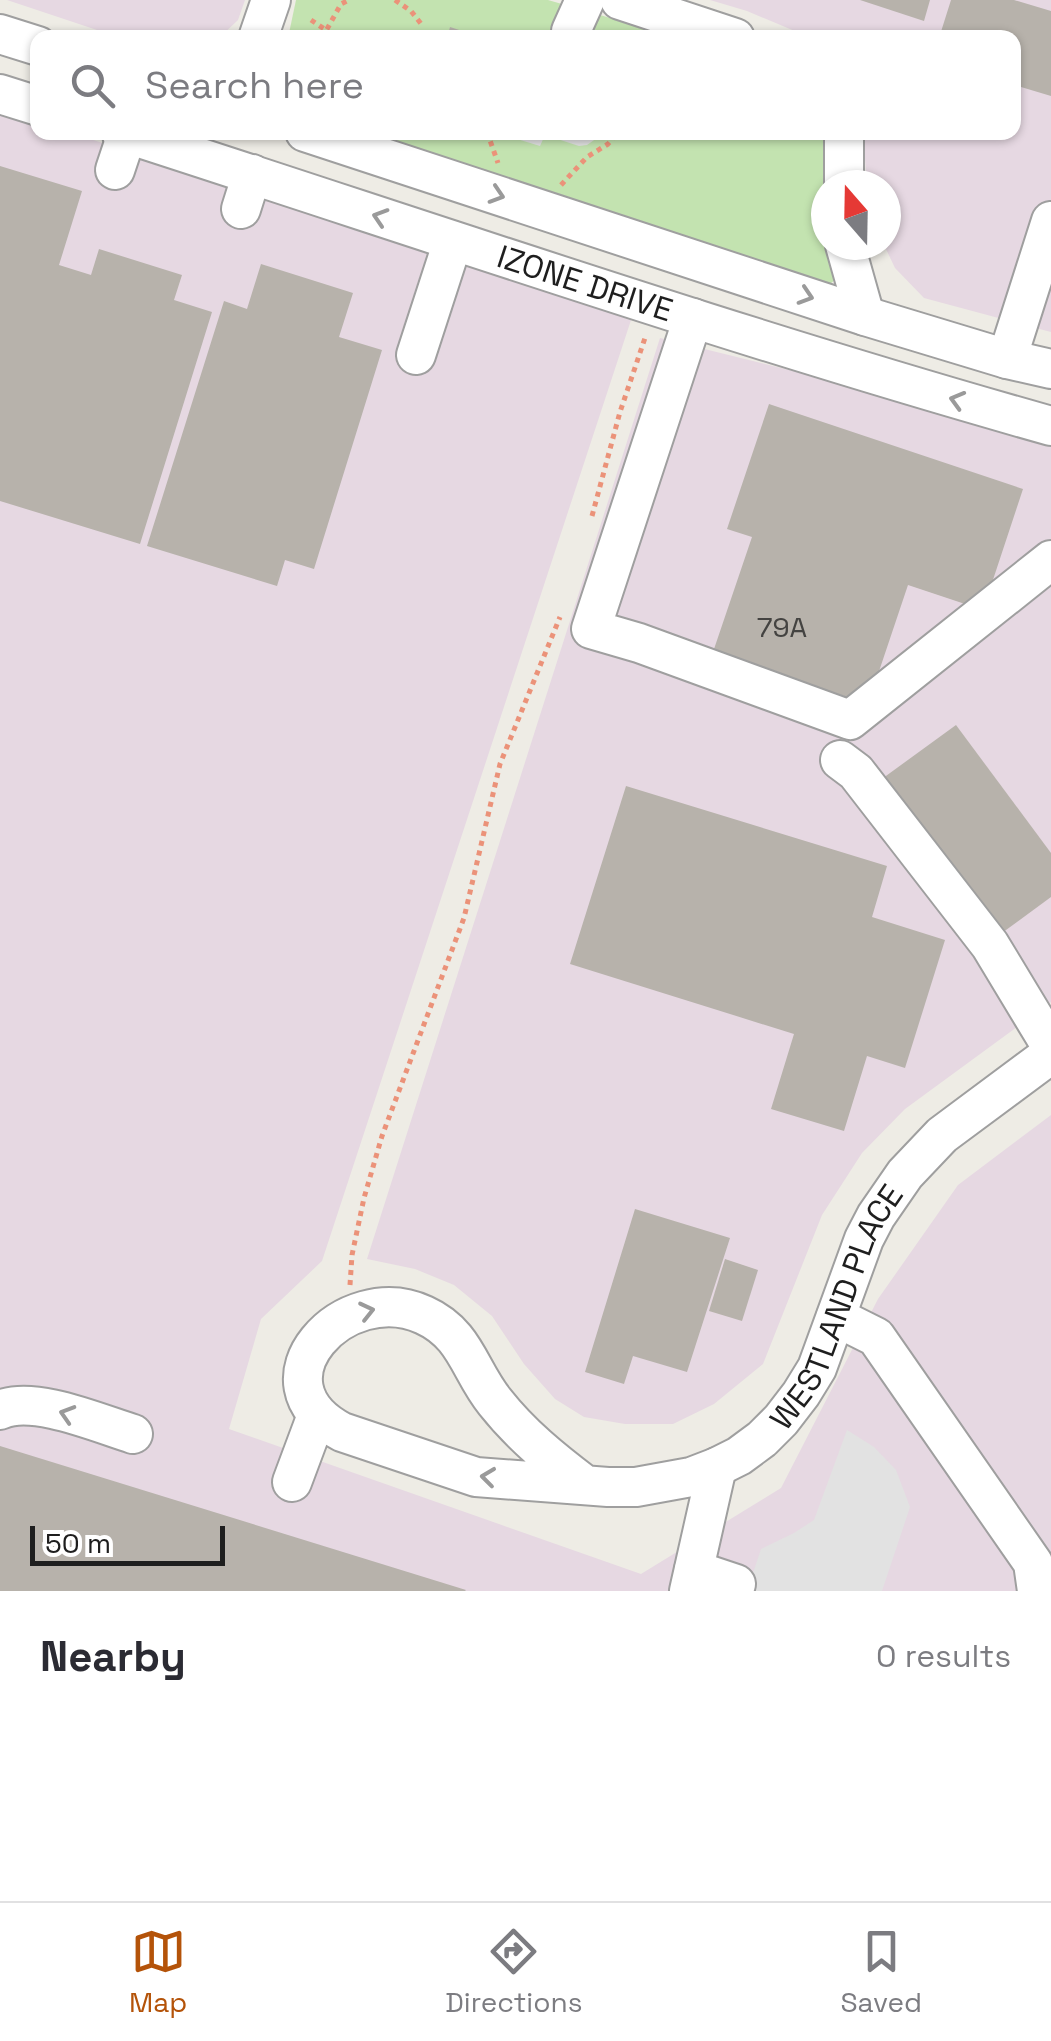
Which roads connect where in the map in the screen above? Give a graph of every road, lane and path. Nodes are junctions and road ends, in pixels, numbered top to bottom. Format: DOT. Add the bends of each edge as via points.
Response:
graph roads {
  1 [pos="271,0"];
  2 [pos="348,0"];
  3 [pos="396,0"];
  4 [pos="631,15"];
  5 [pos="311,20"];
  6 [pos="422,24"];
  7 [pos="261,30"];
  8 [pos="326,30"];
  9 [pos="699,30"];
  10 [pos="0,34"];
  11 [pos="30,43"];
  12 [pos="0,94"];
  13 [pos="30,103"];
  14 [pos="329,140"];
  15 [pos="492,140"];
  16 [pos="611,140"];
  17 [pos="844,140"];
  18 [pos="121,145"];
  19 [pos="239,170"];
  20 [pos="844,170"];
  21 [pos="500,173"];
  22 [pos="556,191"];
  23 [pos="1051,221"];
  24 [pos="453,241"];
  25 [pos="849,260"];
  26 [pos="865,316"];
  27 [pos="693,318"];
  28 [pos="647,332"];
  29 [pos="416,355"];
  30 [pos="1007,359"];
  31 [pos="1051,369"];
  32 [pos="1051,426"];
  33 [pos="592,518"];
  34 [pos="1051,560"];
  35 [pos="564,606"];
  36 [pos="840,760"];
  37 [pos="1051,1046"];
  38 [pos="1051,1054"];
  39 [pos="350,1285"];
  40 [pos="836,1317"];
  41 [pos="0,1410"];
  42 [pos="317,1414"];
  43 [pos="133,1434"];
  44 [pos="717,1468"];
  45 [pos="292,1482"];
  46 [pos="585,1485"];
  47 [pos="691,1580"];
  48 [pos="736,1584"];
  49 [pos="1037,1591"];
  1 -- 7 [label="street"];
  2 -- 8 [label="path"];
  3 -- 6 [label="path"];
  4 -- 9 [label="street"];
  5 -- 8 [label="path"];
  10 -- 11 [label="street"];
  12 -- 13 [label="street"];
  14 -- 26 [label="street, IZONE DRIVE, one-way"];
  15 -- 21 [label="path"];
  16 -- 22 [label="path"];
  17 -- 20 [label="street"];
  18 -- 19 [label="street, IZONE DRIVE"];
  24 -- 19 [label="street, IZONE DRIVE, one-way"];
  23 -- 30 [label="street"];
  24 -- 27 [label="street, IZONE DRIVE"];
  24 -- 29 [label="street"];
  25 -- 26 [label="street"];
  26 -- 30 [label="street, IZONE DRIVE"];
  32 -- 27 [label="street, IZONE DRIVE, one-way"];
  27 -- 34 [label="street" via="592,629 850,720"];
  28 -- 33 [label="path"];
  30 -- 31 [label="street, IZONE DRIVE"];
  35 -- 39 [label="path" via="500,764 464,918 382,1136"];
  36 -- 37 [label="street" via="990,945"];
  38 -- 40 [label="street, WESTLAND PLACE" via="942,1135 904,1174 866,1234"];
  40 -- 44 [label="street, WESTLAND PLACE" via="816,1368 781,1420"];
  40 -- 49 [label="street" via="876,1337 1033,1563"];
  43 -- 41 [label="street, one-way" via="44,1407"];
  42 -- 45 [label="street"];
  46 -- 42 [label="street, WESTLAND PLACE, one-way" via="476,1477 342,1432"];
  42 -- 46 [label="street, one-way" via="303,1377 312,1346 354,1313 401,1308 453,1334 496,1404"];
  44 -- 46 [label="street, WESTLAND PLACE" via="663,1483"];
  44 -- 47 [label="street"];
  47 -- 48 [label="street"];
}
